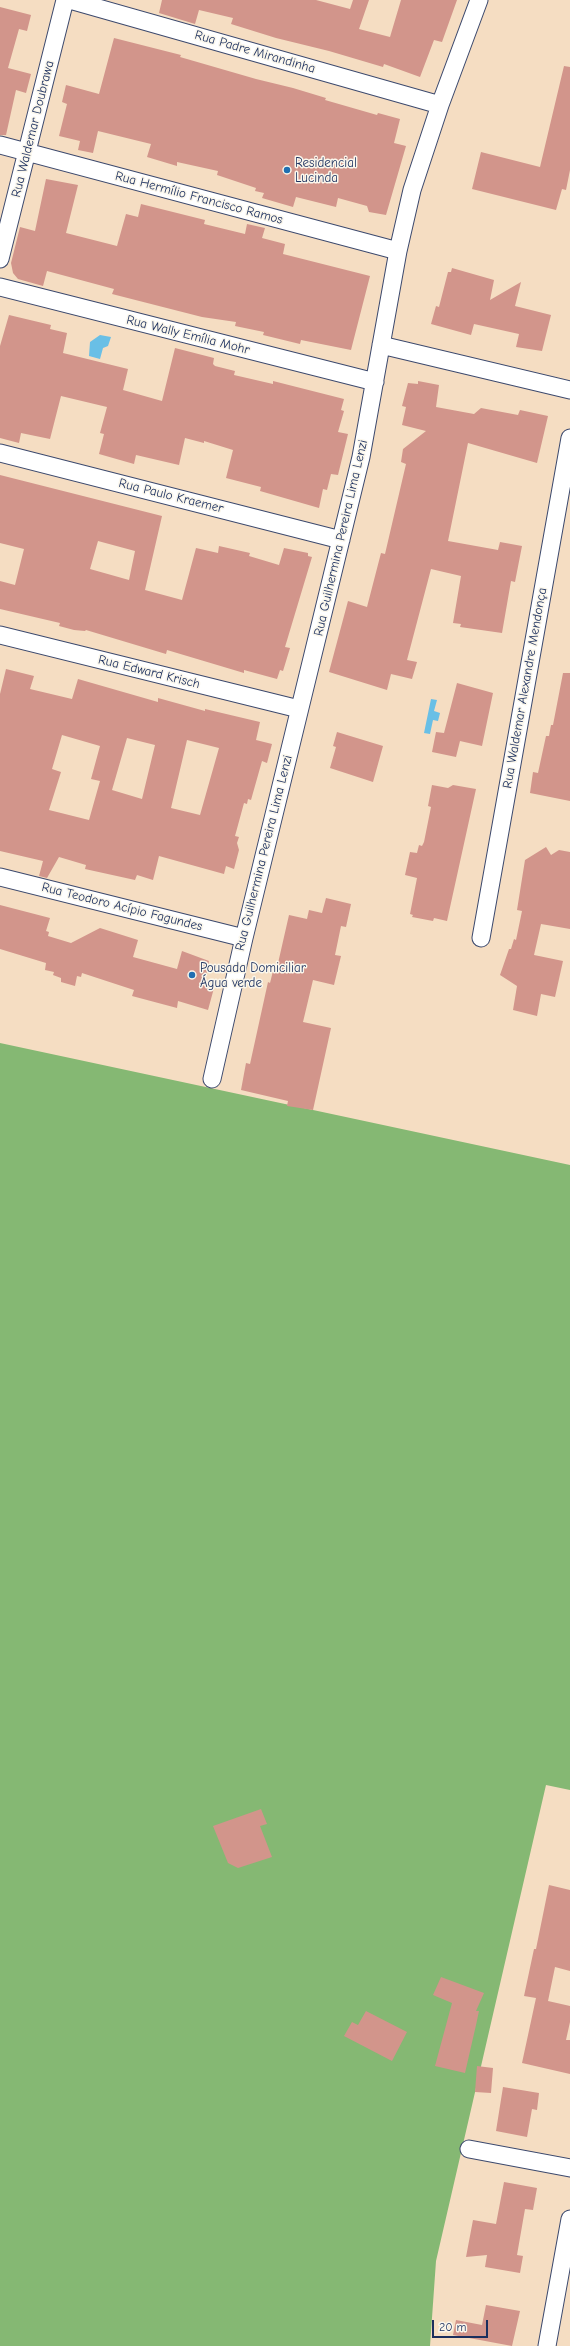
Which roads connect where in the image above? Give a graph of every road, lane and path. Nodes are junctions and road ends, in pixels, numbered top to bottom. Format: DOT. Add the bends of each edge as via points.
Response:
graph roads {
  1 [pos="65,0"];
  2 [pos="70,0"];
  3 [pos="479,0"];
  4 [pos="440,105"];
  5 [pos="0,144"];
  6 [pos="28,152"];
  7 [pos="398,251"];
  8 [pos="0,259"];
  9 [pos="0,287"];
  10 [pos="381,345"];
  11 [pos="375,382"];
  12 [pos="570,390"];
  13 [pos="570,438"];
  14 [pos="0,453"];
  15 [pos="342,540"];
  16 [pos="0,635"];
  17 [pos="299,709"];
  18 [pos="0,877"];
  19 [pos="244,938"];
  20 [pos="481,938"];
  21 [pos="212,1079"];
  22 [pos="469,2149"];
  23 [pos="570,2168"];
  24 [pos="570,2220"];
  25 [pos="547,2346"];
  1 -- 6 [label="street, Rua Waldemar Doubrawa"];
  2 -- 4 [label="street, Rua Padre Mirandinha"];
  3 -- 4 [label="street, Rua Guilhermina Pereira Lima Lenzi"];
  4 -- 7 [label="street, Rua Guilhermina Pereira Lima Lenzi" via="416,176"];
  5 -- 6 [label="street, Rua Hermílio Francisco Ramos"];
  6 -- 7 [label="street, Rua Hermílio Francisco Ramos"];
  6 -- 8 [label="street, Rua Waldemar Doubrawa"];
  7 -- 10 [label="street, Rua Guilhermina Pereira Lima Lenzi"];
  9 -- 11 [label="street, Rua Wally Emília Mohr"];
  10 -- 11 [label="street, Rua Guilhermina Pereira Lima Lenzi"];
  10 -- 12 [label="street"];
  11 -- 15 [label="street, Rua Guilhermina Pereira Lima Lenzi"];
  13 -- 20 [label="street, Rua Waldemar Alexandre Mendonça"];
  14 -- 15 [label="street, Rua Paulo Kraemer"];
  15 -- 17 [label="street, Rua Guilhermina Pereira Lima Lenzi"];
  16 -- 17 [label="street, Rua Edward Krisch"];
  17 -- 19 [label="street, Rua Guilhermina Pereira Lima Lenzi"];
  18 -- 19 [label="street, Rua Teodoro Acípio Fagundes"];
  19 -- 21 [label="street, Rua Guilhermina Pereira Lima Lenzi"];
  22 -- 23 [label="street"];
  24 -- 25 [label="street"];
}
